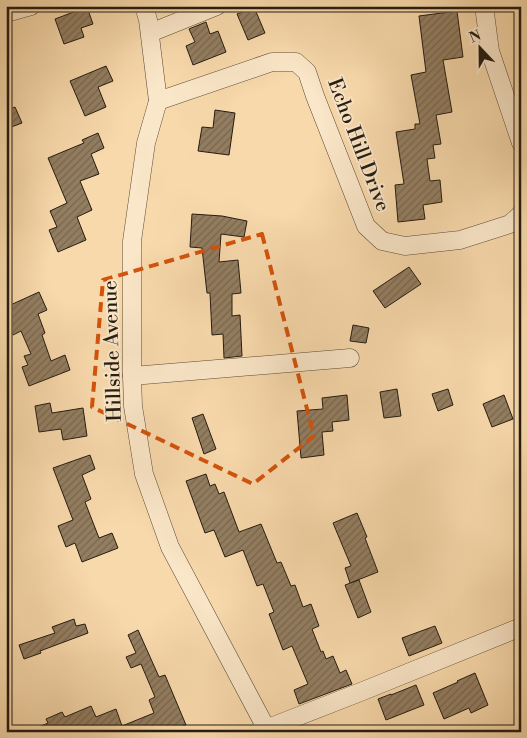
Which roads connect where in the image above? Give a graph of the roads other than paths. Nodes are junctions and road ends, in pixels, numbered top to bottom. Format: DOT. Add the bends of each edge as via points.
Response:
graph roads {
  1 [pos="31,6"];
  2 [pos="144,6"];
  3 [pos="218,6"];
  4 [pos="484,6"];
  5 [pos="6,13"];
  6 [pos="150,33"];
  7 [pos="158,101"];
  8 [pos="521,143"];
  9 [pos="521,214"];
  10 [pos="350,358"];
  11 [pos="132,376"];
  12 [pos="521,628"];
  13 [pos="267,731"];
  1 -- 5 [label="street"];
  2 -- 6 [label="street, Hillside Avenue"];
  3 -- 6 [label="street"];
  4 -- 8 [label="street" via="490,51"];
  6 -- 7 [label="street, Hillside Avenue"];
  7 -- 9 [label="street, Echo Hill Drive" via="272,62 296,62 307,72 366,226 382,241 405,246 460,240 510,224"];
  7 -- 11 [label="street, Hillside Avenue" via="146,143 132,241"];
  10 -- 11 [label="street"];
  11 -- 13 [label="street, Hillside Avenue" via="133,406 144,474 170,547"];
  12 -- 13 [label="street"];
}
